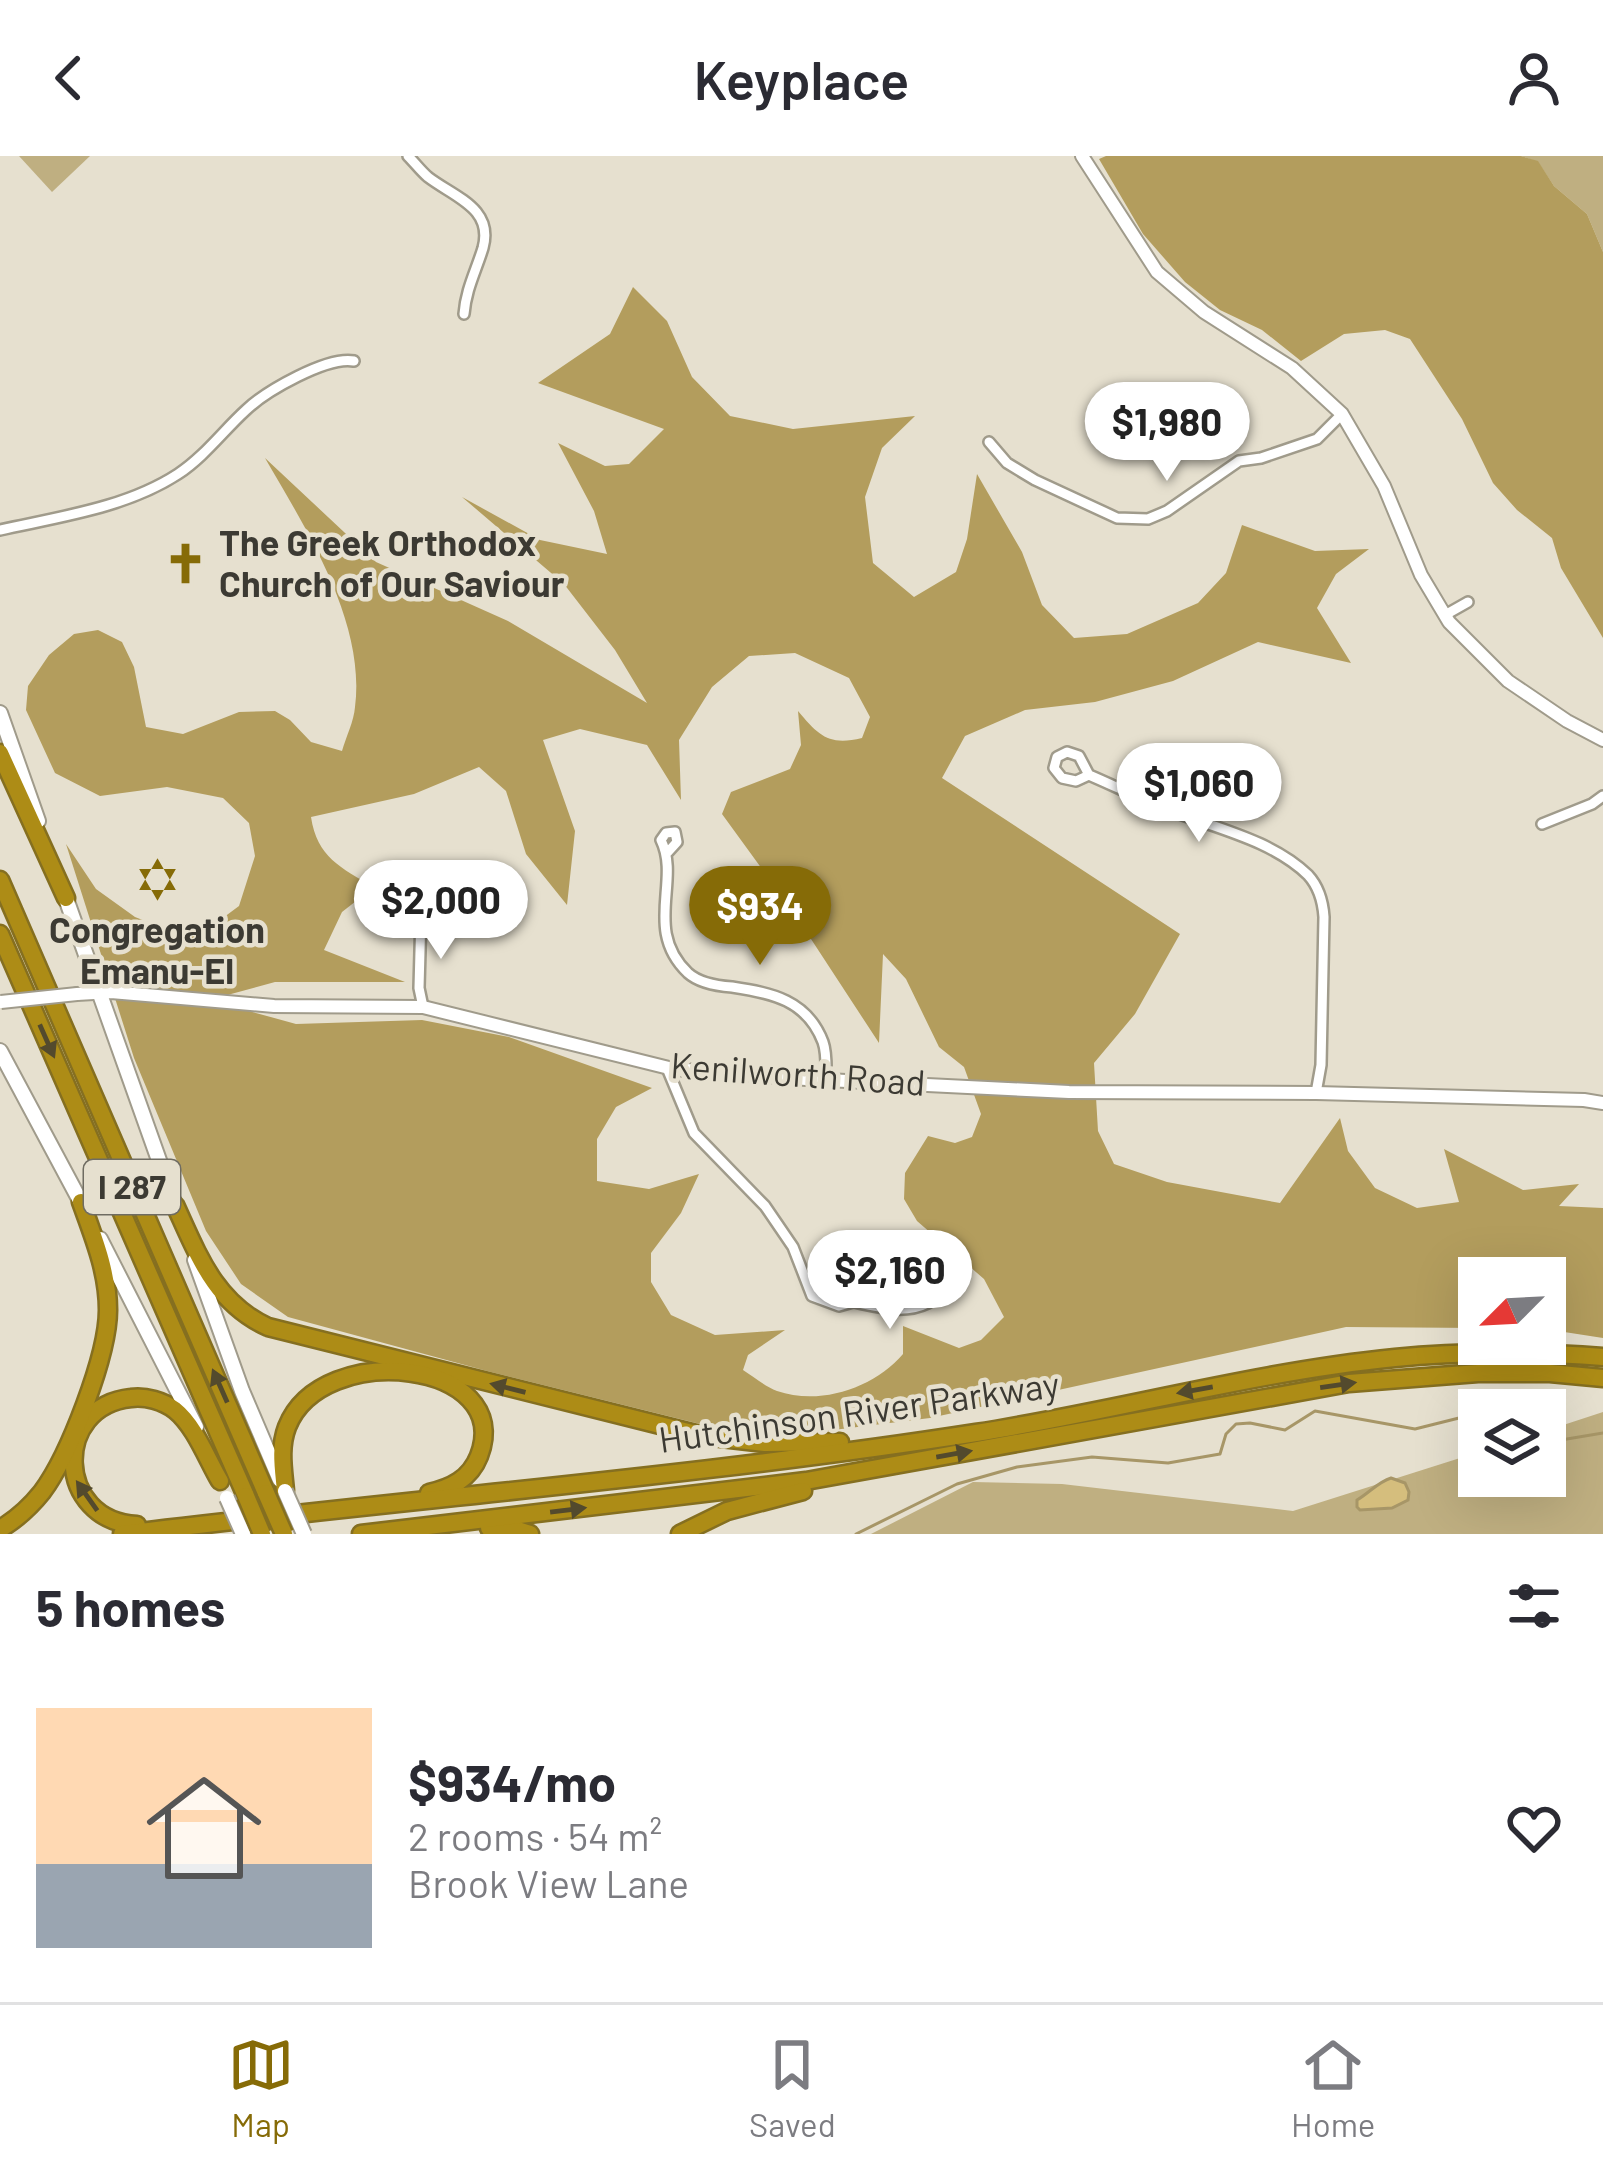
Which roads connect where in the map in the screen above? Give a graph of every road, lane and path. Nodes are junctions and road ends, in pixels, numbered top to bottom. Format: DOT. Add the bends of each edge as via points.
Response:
graph roads {
  1 [pos="408,156"];
  2 [pos="1082,156"];
  3 [pos="464,314"];
  4 [pos="354,361"];
  5 [pos="1342,414"];
  6 [pos="989,442"];
  7 [pos="0,530"];
  8 [pos="1468,602"];
  9 [pos="1444,615"];
  10 [pos="0,712"];
  11 [pos="1603,740"];
  12 [pos="0,753"];
  13 [pos="1089,775"];
  14 [pos="1603,796"];
  15 [pos="1542,824"];
  16 [pos="667,853"];
  17 [pos="0,880"];
  18 [pos="66,898"];
  19 [pos="421,914"];
  20 [pos="0,934"];
  21 [pos="100,993"];
  22 [pos="0,1002"];
  23 [pos="423,1007"];
  24 [pos="0,1051"];
  25 [pos="668,1068"];
  26 [pos="826,1080"];
  27 [pos="1316,1093"];
  28 [pos="1603,1103"];
  29 [pos="81,1202"];
  30 [pos="175,1205"];
  31 [pos="854,1302"];
  32 [pos="1603,1357"];
  33 [pos="1603,1378"];
  34 [pos="913,1442"];
  35 [pos="916,1461"];
  36 [pos="231,1492"];
  37 [pos="276,1492"];
  38 [pos="363,1506"];
  39 [pos="192,1526"];
  40 [pos="410,1528"];
  41 [pos="0,1529"];
  42 [pos="122,1534"];
  43 [pos="243,1534"];
  44 [pos="262,1534"];
  45 [pos="284,1534"];
  46 [pos="304,1534"];
  47 [pos="361,1534"];
  48 [pos="530,1534"];
  49 [pos="680,1534"];
  1 -- 3 [label="street" via="485,223"];
  2 -- 5 [label="street" via="1157,272 1292,368"];
  4 -- 7 [label="street" via="319,368 249,407 175,476 102,506"];
  5 -- 6 [label="street" via="1317,439 1240,460 1148,519 1117,518 1035,480"];
  5 -- 9 [label="street"];
  8 -- 9 [label="street"];
  9 -- 11 [label="street" via="1508,681"];
  10 -- 18 [label="main road"];
  12 -- 18 [label="highway"];
  13 -- 27 [label="street" via="1264,847 1312,879 1324,905"];
  14 -- 15 [label="street"];
  16 -- 26 [label="street" via="668,946 691,976 772,993 805,1013 824,1044"];
  37 -- 17 [label="highway, I 287, one-way"];
  18 -- 21 [label="main road"];
  19 -- 23 [label="street"];
  20 -- 36 [label="highway, I 287, one-way"];
  21 -- 22 [label="street, Kenilworth Road, bridge"];
  21 -- 23 [label="street, Kenilworth Road"];
  21 -- 30 [label="main road"];
  23 -- 25 [label="street, Kenilworth Road"];
  24 -- 29 [label="main road"];
  25 -- 26 [label="street, Kenilworth Road"];
  25 -- 31 [label="street" via="694,1133 765,1206 793,1246 812,1296 839,1306"];
  26 -- 27 [label="street, Kenilworth Road"];
  27 -- 28 [label="street, Kenilworth Road"];
  29 -- 36 [label="main road"];
  29 -- 41 [label="highway" via="106,1280 104,1349 50,1480"];
  34 -- 30 [label="highway, one-way" via="704,1436 275,1329 219,1291"];
  30 -- 37 [label="main road"];
  31 -- 31 [label="street" via="911,1310 928,1296 911,1282"];
  32 -- 34 [label="highway, Hutchinson River Parkway, one-way" via="1394,1358"];
  35 -- 33 [label="highway, Hutchinson River Parkway, one-way" via="1320,1387 1478,1373"];
  34 -- 38 [label="highway, Hutchinson River Parkway"];
  40 -- 35 [label="highway, Hutchinson River Parkway, one-way"];
  35 -- 49 [label="highway" via="740,1507"];
  39 -- 36 [label="highway, one-way" via="128,1525 92,1507 73,1467 76,1442 103,1408 139,1397 164,1403"];
  36 -- 43 [label="main road, bridge"];
  36 -- 44 [label="highway, I 287, bridge"];
  37 -- 38 [label="highway" via="288,1425 328,1383 390,1371 463,1393 483,1432 467,1475 441,1490"];
  37 -- 45 [label="highway, I 287, bridge"];
  37 -- 46 [label="main road, bridge"];
  38 -- 39 [label="highway, Hutchinson River Parkway"];
  39 -- 42 [label="highway, Hutchinson River Parkway"];
  40 -- 47 [label="highway, Hutchinson River Parkway"];
  40 -- 48 [label="highway"];
}
